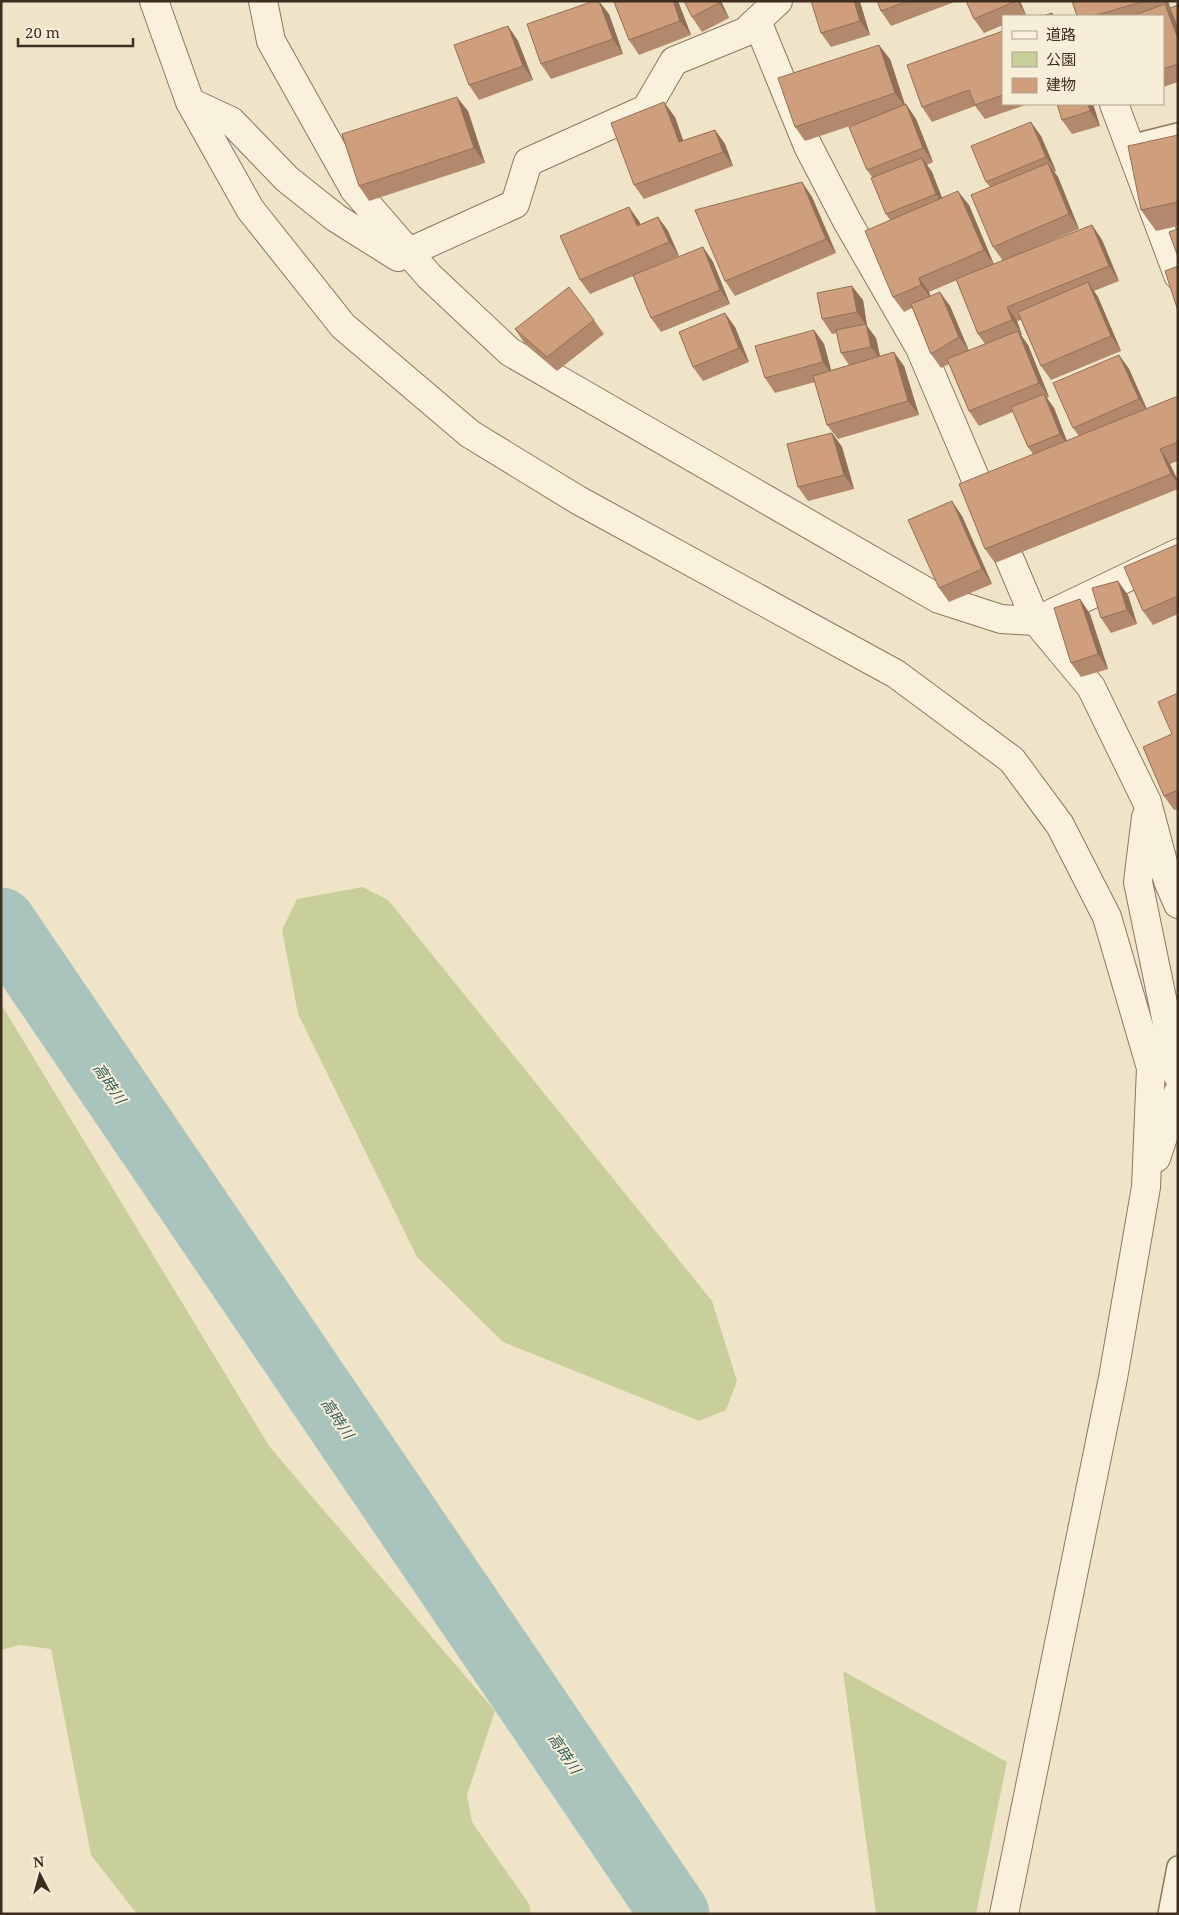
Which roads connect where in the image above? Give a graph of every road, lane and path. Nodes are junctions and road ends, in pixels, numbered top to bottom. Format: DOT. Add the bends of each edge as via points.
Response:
graph roads {
  1 [pos="154,1"];
  2 [pos="263,1"];
  3 [pos="778,1"];
  4 [pos="758,21"];
  5 [pos="190,102"];
  6 [pos="1114,105"];
  7 [pos="1178,134"];
  8 [pos="1130,146"];
  9 [pos="408,252"];
  10 [pos="1178,275"];
  11 [pos="1178,552"];
  12 [pos="1036,621"];
  13 [pos="1147,802"];
  14 [pos="1178,904"];
  15 [pos="1178,1076"];
  16 [pos="1178,1093"];
  17 [pos="1146,1187"];
  18 [pos="1178,1867"];
  19 [pos="1004,1914"];
  20 [pos="1169,1914"];
  1 -- 5 [label="street"];
  2 -- 9 [label="street" via="271,41 354,189"];
  3 -- 4 [label="street"];
  4 -- 9 [label="street" via="745,32 674,61 646,109 528,162 516,204"];
  4 -- 12 [label="street" via="808,146 920,348"];
  5 -- 9 [label="street" via="231,121 287,179 336,218 398,257"];
  5 -- 17 [label="street" via="250,209 343,326 470,434 578,500 896,674 1012,760 1060,825 1107,917 1151,1068"];
  6 -- 8 [label="street"];
  7 -- 8 [label="lane"];
  8 -- 10 [label="street"];
  9 -- 12 [label="street" via="428,276 510,352 939,599 1001,619"];
  11 -- 12 [label="street"];
  12 -- 13 [label="street" via="1091,687"];
  13 -- 14 [label="street" via="1168,881"];
  13 -- 15 [label="street" via="1138,882"];
  16 -- 17 [label="street"];
  17 -- 19 [label="street" via="1113,1378"];
  18 -- 20 [label="lane"];
}
